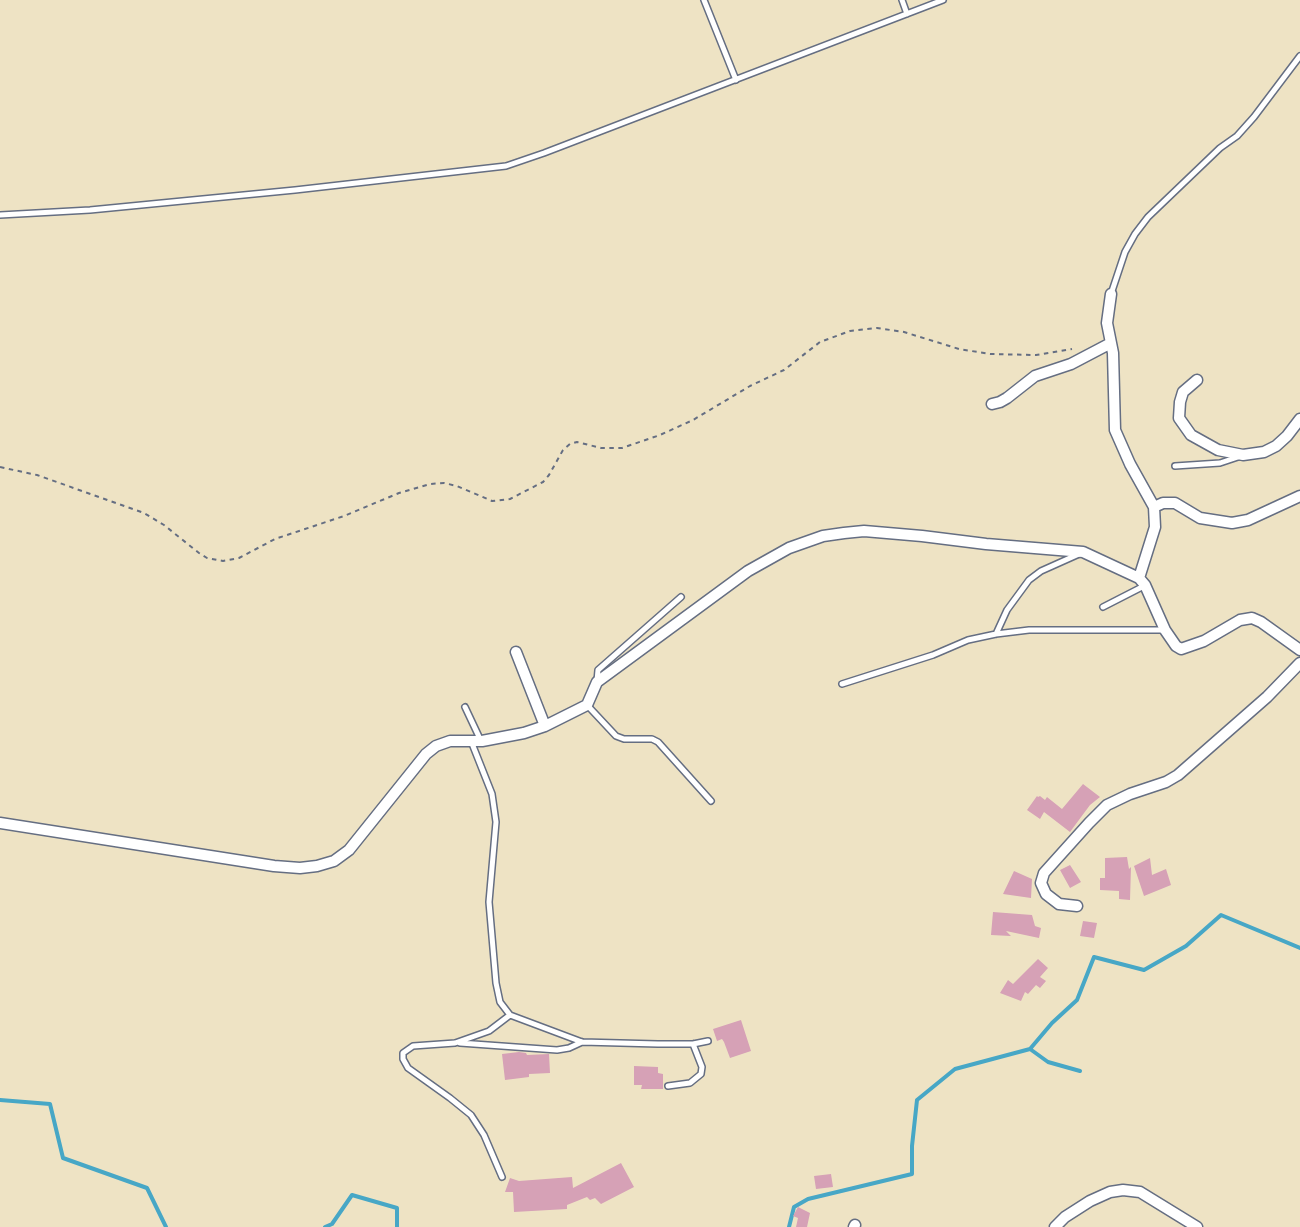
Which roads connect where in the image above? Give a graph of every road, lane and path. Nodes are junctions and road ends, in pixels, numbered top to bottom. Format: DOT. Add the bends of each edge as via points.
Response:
graph roads {
  1 [pos="704,0"];
  2 [pos="902,0"];
  3 [pos="944,0"];
  4 [pos="907,14"];
  5 [pos="1300,56"];
  6 [pos="735,80"];
  7 [pos="0,214"];
  8 [pos="1111,294"];
  9 [pos="1111,343"];
  10 [pos="1074,349"];
  11 [pos="1197,380"];
  12 [pos="992,404"];
  13 [pos="1300,419"];
  14 [pos="1243,455"];
  15 [pos="0,466"];
  16 [pos="1174,466"];
  17 [pos="1300,496"];
  18 [pos="1154,507"];
  19 [pos="1083,552"];
  20 [pos="1142,582"];
  21 [pos="681,597"];
  22 [pos="1103,607"];
  23 [pos="1165,630"];
  24 [pos="996,634"];
  25 [pos="1300,650"];
  26 [pos="516,652"];
  27 [pos="1300,663"];
  28 [pos="597,682"];
  29 [pos="842,684"];
  30 [pos="587,705"];
  31 [pos="465,707"];
  32 [pos="545,726"];
  33 [pos="476,741"];
  34 [pos="711,801"];
  35 [pos="0,823"];
  36 [pos="1077,906"];
  37 [pos="510,1015"];
  38 [pos="708,1041"];
  39 [pos="582,1042"];
  40 [pos="455,1043"];
  41 [pos="693,1044"];
  42 [pos="668,1086"];
  43 [pos="502,1177"];
  44 [pos="1055,1227"];
  45 [pos="1197,1227"];
  1 -- 6 [label="lane"];
  2 -- 4 [label="lane"];
  3 -- 4 [label="lane"];
  4 -- 6 [label="lane"];
  5 -- 8 [label="lane" via="1254,117 1148,217 1125,252"];
  6 -- 7 [label="lane" via="506,166 249,195"];
  8 -- 9 [label="street" via="1107,323"];
  9 -- 12 [label="street" via="1071,364 1035,376 1007,398"];
  9 -- 18 [label="street" via="1115,430"];
  10 -- 15 [label="path" via="1036,355 990,354 904,332 877,328 849,331 820,342 784,370 668,432 622,448 570,444 543,482 510,499 492,501 457,486 430,484 275,538 238,558 223,561 207,558 144,513"];
  11 -- 14 [label="street" via="1181,396 1181,423 1202,443"];
  13 -- 14 [label="street" via="1276,446 1264,453"];
  14 -- 16 [label="lane" via="1220,463"];
  17 -- 18 [label="street" via="1248,520 1232,523 1200,518 1175,503"];
  18 -- 20 [label="street" via="1155,527"];
  19 -- 20 [label="street"];
  19 -- 24 [label="lane" via="1029,580 1007,610"];
  19 -- 28 [label="street" via="864,531 823,536 789,548 748,571"];
  20 -- 22 [label="lane"];
  20 -- 23 [label="street"];
  21 -- 28 [label="lane" via="598,670"];
  23 -- 24 [label="lane" via="1029,630"];
  23 -- 25 [label="street" via="1181,649 1252,618"];
  24 -- 29 [label="lane"];
  26 -- 32 [label="street"];
  27 -- 36 [label="street" via="1259,705 1178,775 1107,805 1089,823 1044,873 1041,883 1046,894 1059,904"];
  28 -- 30 [label="street"];
  30 -- 32 [label="street"];
  30 -- 34 [label="lane" via="616,736 658,742"];
  31 -- 33 [label="lane"];
  32 -- 33 [label="street"];
  33 -- 35 [label="street" via="450,741 436,746 349,850 334,861 317,866 300,868 224,860"];
  33 -- 37 [label="lane" via="496,822 489,902 496,983 500,1002"];
  37 -- 39 [label="lane"];
  37 -- 40 [label="lane" via="489,1031"];
  38 -- 41 [label="lane"];
  39 -- 40 [label="lane" via="557,1050"];
  39 -- 41 [label="lane"];
  40 -- 43 [label="lane" via="413,1046 403,1053 403,1059 408,1068 471,1115"];
  41 -- 42 [label="lane" via="701,1074 690,1083"];
  44 -- 45 [label="street" via="1090,1201 1123,1190 1140,1192"];
}
